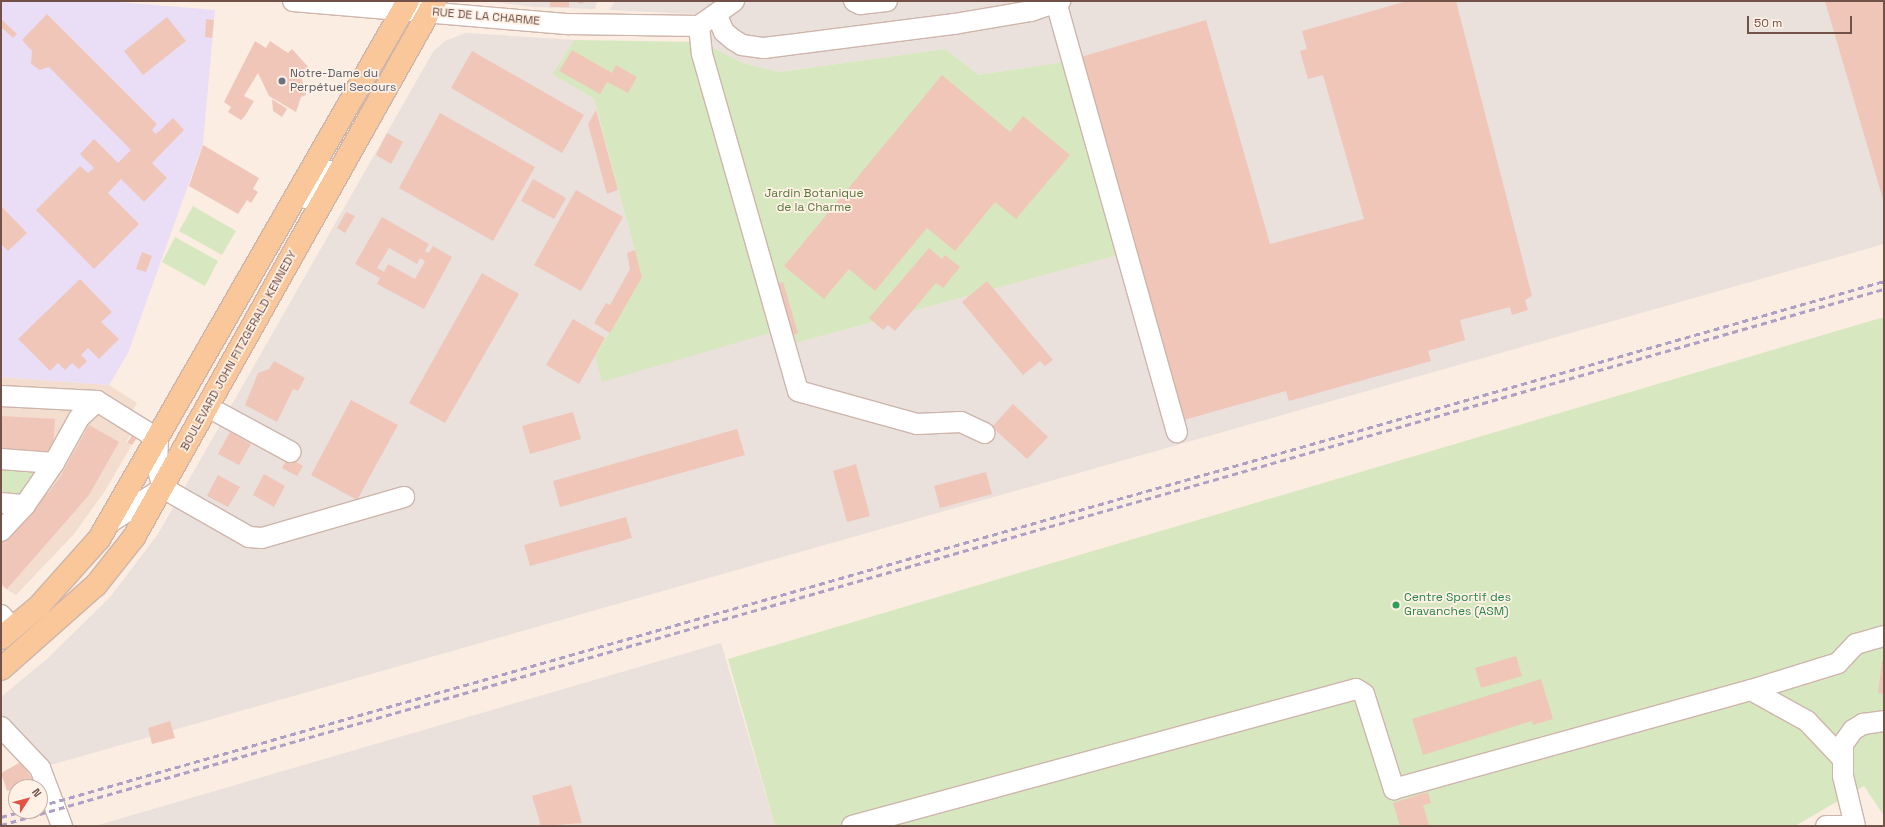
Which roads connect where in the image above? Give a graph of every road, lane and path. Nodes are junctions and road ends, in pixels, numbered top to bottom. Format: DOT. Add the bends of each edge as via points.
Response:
graph roads {
  1 [pos="294,1"];
  2 [pos="468,1"];
  3 [pos="734,1"];
  4 [pos="854,1"];
  5 [pos="887,1"];
  6 [pos="1058,2"];
  7 [pos="339,3"];
  8 [pos="405,5"];
  9 [pos="432,7"];
  10 [pos="717,9"];
  11 [pos="481,17"];
  12 [pos="678,26"];
  13 [pos="699,26"];
  14 [pos="340,171"];
  15 [pos="287,214"];
  16 [pos="1,396"];
  17 [pos="97,401"];
  18 [pos="208,407"];
  19 [pos="1177,432"];
  20 [pos="985,433"];
  21 [pos="158,439"];
  22 [pos="292,452"];
  23 [pos="1,459"];
  24 [pos="54,463"];
  25 [pos="163,488"];
  26 [pos="404,497"];
  27 [pos="1,503"];
  28 [pos="25,505"];
  29 [pos="108,523"];
  30 [pos="1,531"];
  31 [pos="5,627"];
  32 [pos="1884,636"];
  33 [pos="1,669"];
  34 [pos="1751,690"];
  35 [pos="1884,721"];
  36 [pos="1,727"];
  37 [pos="1841,757"];
  38 [pos="62,826"];
  39 [pos="852,826"];
  40 [pos="1826,826"];
  41 [pos="1855,826"];
  1 -- 7 [label="street, RUE DE LA CHARME"];
  2 -- 11 [label="street"];
  3 -- 10 [label="street, RUE DE LA CHARME"];
  4 -- 5 [label="street" via="860,4"];
  6 -- 10 [label="street" via="1031,11 954,24 764,48 742,45 724,32"];
  6 -- 19 [label="street"];
  7 -- 8 [label="street, RUE DE LA CHARME"];
  8 -- 9 [label="street, RUE DE LA CHARME"];
  8 -- 15 [label="main road"];
  9 -- 11 [label="street, RUE DE LA CHARME"];
  9 -- 14 [label="main road, BOULEVARD JOHN FITZGERALD KENNEDY"];
  10 -- 12 [label="street, RUE DE LA CHARME"];
  10 -- 13 [label="street, RUE DE LA CHARME"];
  11 -- 12 [label="street, RUE DE LA CHARME"];
  12 -- 13 [label="street, RUE DE LA CHARME"];
  13 -- 20 [label="street" via="702,54 798,391 917,424 961,422"];
  14 -- 15 [label="street" via="328,171 319,177 303,204"];
  14 -- 18 [label="main road, BOULEVARD JOHN FITZGERALD KENNEDY"];
  15 -- 21 [label="main road"];
  16 -- 17 [label="street"];
  17 -- 21 [label="street"];
  17 -- 24 [label="street" via="79,418"];
  18 -- 22 [label="street"];
  18 -- 25 [label="main road, BOULEVARD JOHN FITZGERALD KENNEDY"];
  21 -- 25 [label="street" via="158,467"];
  21 -- 29 [label="main road"];
  23 -- 24 [label="street"];
  24 -- 28 [label="street"];
  25 -- 26 [label="street" via="249,537 262,538"];
  25 -- 29 [label="street"];
  25 -- 33 [label="main road, BOULEVARD JOHN FITZGERALD KENNEDY" via="134,537 96,585"];
  27 -- 28 [label="street"];
  28 -- 30 [label="street"];
  29 -- 31 [label="main road" via="69,575"];
  32 -- 34 [label="street" via="1856,644 1838,663"];
  34 -- 37 [label="street" via="1807,721"];
  34 -- 39 [label="street" via="1394,789 1364,694 1356,689"];
  35 -- 37 [label="street" via="1874,721 1853,730 1843,744"];
  36 -- 38 [label="street" via="40,768"];
  37 -- 41 [label="street"];
  40 -- 41 [label="street"];
}
